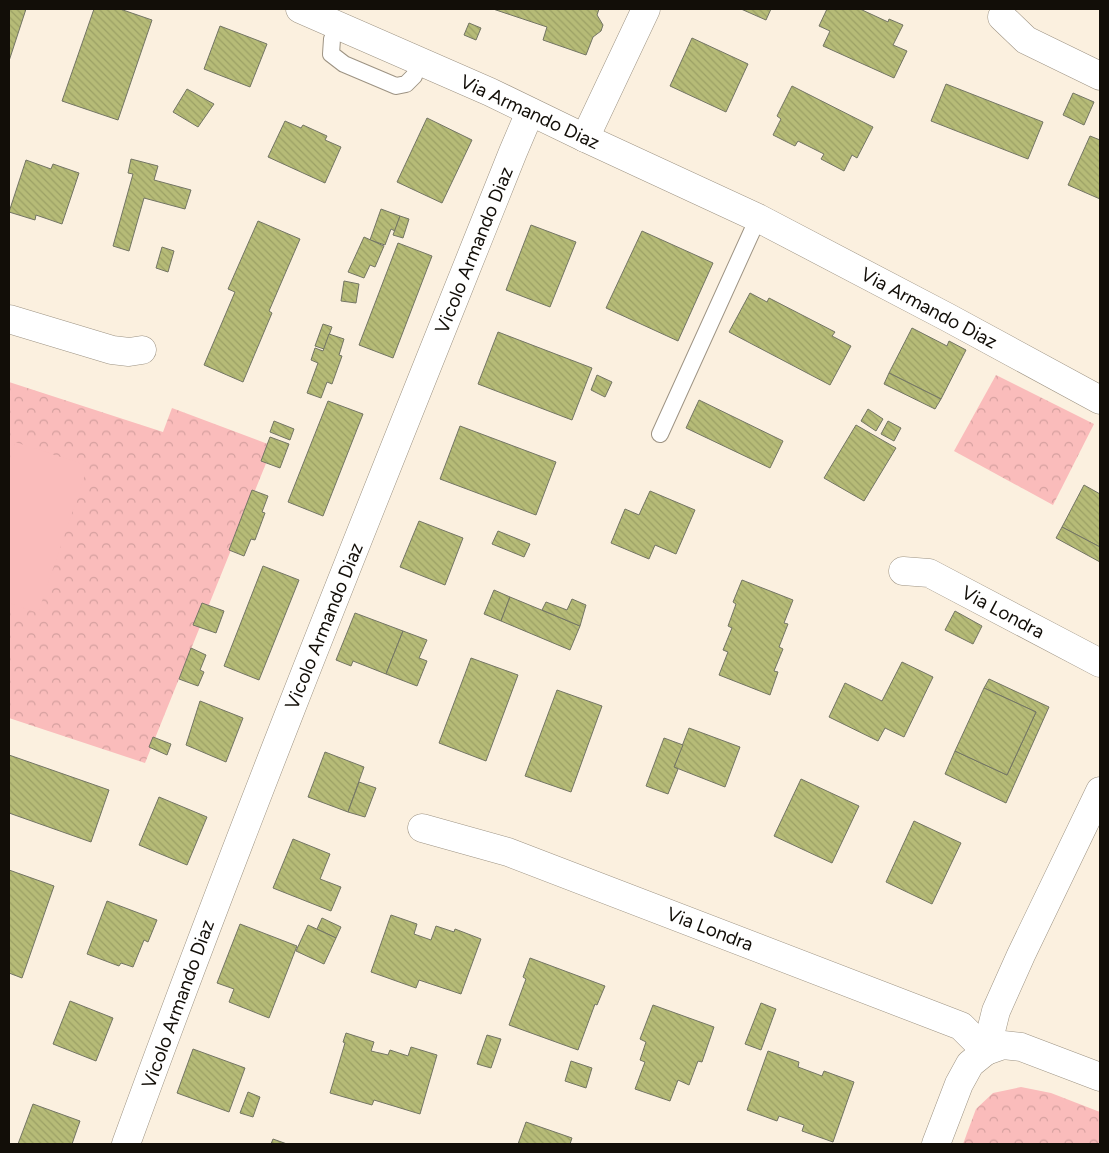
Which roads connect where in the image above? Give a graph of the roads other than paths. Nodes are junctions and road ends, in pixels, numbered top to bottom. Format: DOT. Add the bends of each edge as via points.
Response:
graph roads {
  1 [pos="300,9"];
  2 [pos="646,9"];
  3 [pos="1002,17"];
  4 [pos="332,18"];
  5 [pos="1100,76"];
  6 [pos="530,112"];
  7 [pos="584,138"];
  8 [pos="758,218"];
  9 [pos="9,319"];
  10 [pos="142,350"];
  11 [pos="1100,400"];
  12 [pos="660,434"];
  13 [pos="903,571"];
  14 [pos="1100,663"];
  15 [pos="1100,791"];
  16 [pos="422,828"];
  17 [pos="986,1051"];
  18 [pos="1100,1077"];
  19 [pos="126,1144"];
  20 [pos="936,1144"];
  1 -- 4 [label="street, Via Armando Diaz"];
  2 -- 7 [label="street"];
  3 -- 5 [label="street" via="1026,40"];
  4 -- 6 [label="street, Via Armando Diaz"];
  6 -- 7 [label="street, Via Armando Diaz"];
  6 -- 19 [label="street, Vicolo Armando Diaz" via="298,690"];
  7 -- 8 [label="street, Via Armando Diaz"];
  8 -- 11 [label="street, Via Armando Diaz"];
  8 -- 12 [label="lane"];
  9 -- 10 [label="street" via="112,350"];
  13 -- 14 [label="street, Via Londra" via="929,573"];
  15 -- 17 [label="street" via="996,1011"];
  16 -- 17 [label="street, Via Londra" via="508,852 962,1026"];
  17 -- 18 [label="street" via="1004,1045 1021,1047"];
  17 -- 20 [label="street" via="970,1064 959,1084"];
}
